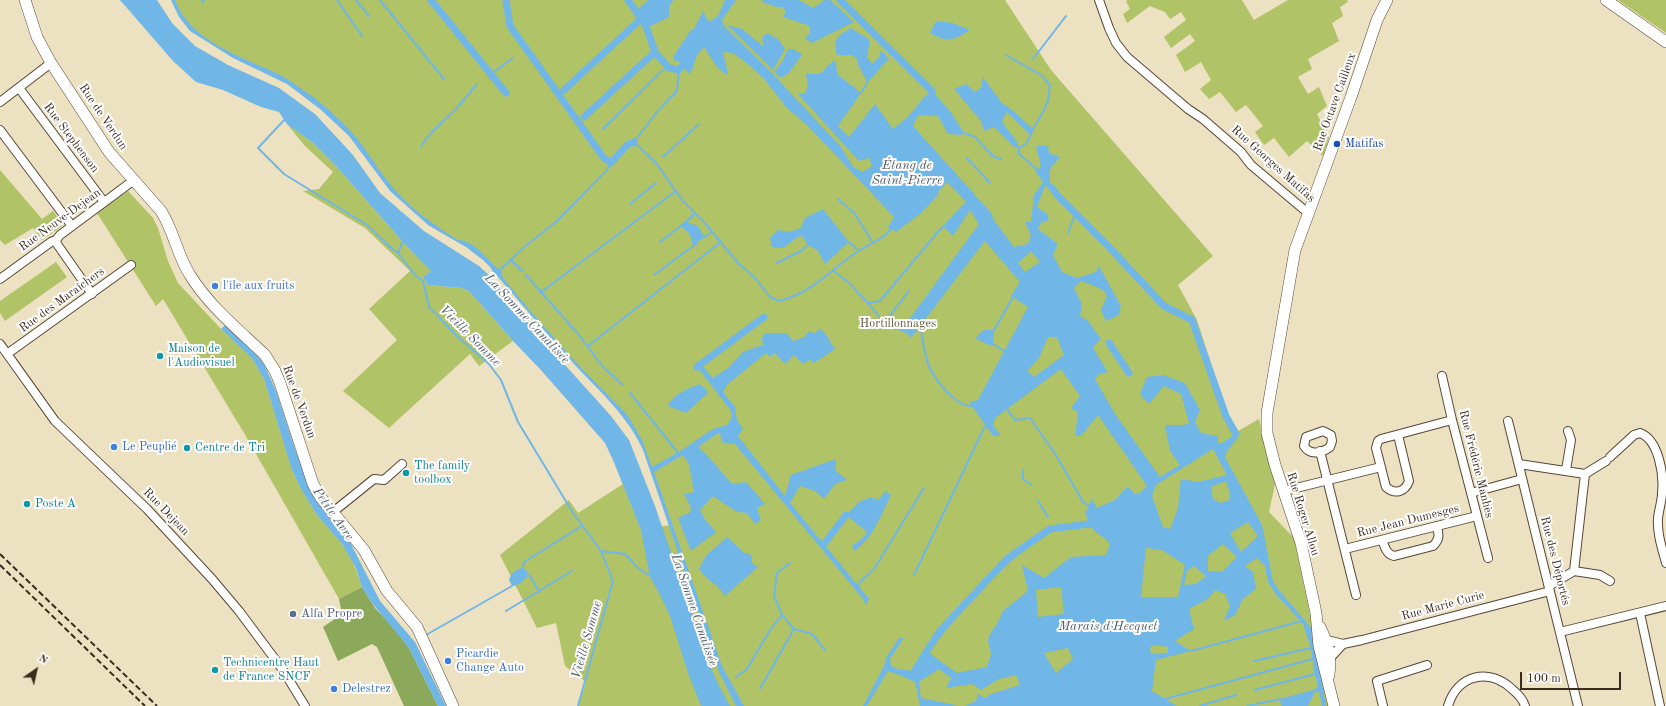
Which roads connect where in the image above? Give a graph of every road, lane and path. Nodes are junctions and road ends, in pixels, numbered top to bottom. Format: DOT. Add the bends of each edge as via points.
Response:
graph roads {
  1 [pos="25,0"];
  2 [pos="1099,0"];
  3 [pos="1387,0"];
  4 [pos="1606,0"];
  5 [pos="1666,42"];
  6 [pos="51,63"];
  7 [pos="19,88"];
  8 [pos="0,102"];
  9 [pos="0,130"];
  10 [pos="134,180"];
  11 [pos="104,202"];
  12 [pos="1308,213"];
  13 [pos="72,226"];
  14 [pos="56,240"];
  15 [pos="131,265"];
  16 [pos="0,279"];
  17 [pos="92,294"];
  18 [pos="0,344"];
  19 [pos="7,354"];
  20 [pos="1442,376"];
  21 [pos="1267,413"];
  22 [pos="1452,420"];
  23 [pos="1508,421"];
  24 [pos="1568,431"];
  25 [pos="1398,435"];
  26 [pos="1320,451"];
  27 [pos="402,464"];
  28 [pos="1519,464"];
  29 [pos="1381,467"];
  30 [pos="1566,470"];
  31 [pos="1585,474"];
  32 [pos="1522,479"];
  33 [pos="1328,480"];
  34 [pos="1284,491"];
  35 [pos="1471,493"];
  36 [pos="333,512"];
  37 [pos="1477,516"];
  38 [pos="1437,526"];
  39 [pos="1382,540"];
  40 [pos="1345,549"];
  41 [pos="1488,558"];
  42 [pos="1666,560"];
  43 [pos="1574,571"];
  44 [pos="1610,581"];
  45 [pos="1549,588"];
  46 [pos="1356,595"];
  47 [pos="1666,606"];
  48 [pos="1640,613"];
  49 [pos="1560,632"];
  50 [pos="1343,644"];
  51 [pos="1325,649"];
  52 [pos="1427,665"];
  53 [pos="304,706"];
  54 [pos="453,706"];
  55 [pos="1334,706"];
  56 [pos="1383,706"];
  57 [pos="1448,706"];
  58 [pos="1525,706"];
  59 [pos="1578,706"];
  60 [pos="1660,706"];
  1 -- 6 [label="street, Rue de Verdun" via="37,37"];
  2 -- 12 [label="street, Rue Georges Matifas" via="1116,43 1127,57 1203,119 1241,152 1251,165"];
  3 -- 12 [label="street, Rue Octave Cailleux" via="1377,20"];
  4 -- 5 [label="street"];
  6 -- 7 [label="street"];
  6 -- 10 [label="street, Rue de Verdun" via="109,152"];
  7 -- 8 [label="street"];
  7 -- 11 [label="street, Rue Stephenson"];
  9 -- 13 [label="street"];
  10 -- 11 [label="street, Rue Neuve-Dejean"];
  10 -- 36 [label="street, Rue de Verdun" via="159,207 168,222 189,274 198,287 270,362 280,383 313,484"];
  11 -- 13 [label="street, Rue Neuve-Dejean"];
  12 -- 21 [label="street, Rue Georges Matifas" via="1295,250"];
  13 -- 14 [label="street, Rue Neuve-Dejean"];
  14 -- 16 [label="street, Rue Neuve-Dejean"];
  14 -- 17 [label="street"];
  15 -- 17 [label="street, Rue des Maraîchers"];
  17 -- 19 [label="street, Rue des Maraîchers"];
  18 -- 19 [label="street, Rue Dejean"];
  19 -- 53 [label="street, Rue Dejean" via="55,421 147,509 239,611 284,670"];
  20 -- 22 [label="street, Rue Frédéric Manhès"];
  21 -- 34 [label="street, Rue Roger Allou" via="1267,433"];
  22 -- 25 [label="street"];
  22 -- 35 [label="street, Rue Frédéric Manhès"];
  23 -- 28 [label="street, Rue des Déportés"];
  24 -- 30 [label="street" via="1571,440"];
  25 -- 29 [label="street" via="1381,439 1377,444"];
  25 -- 29 [label="street" via="1408,485 1402,491 1394,492 1386,488"];
  26 -- 33 [label="street"];
  27 -- 36 [label="street" via="384,480 374,479"];
  28 -- 30 [label="street"];
  28 -- 32 [label="street, Rue des Déportés"];
  29 -- 33 [label="street"];
  30 -- 31 [label="street"];
  31 -- 42 [label="street" via="1602,465 1634,435 1640,433 1651,441 1662,468 1658,518 1659,539"];
  31 -- 43 [label="street"];
  32 -- 35 [label="street"];
  32 -- 45 [label="street, Rue des Déportés"];
  33 -- 34 [label="street"];
  33 -- 40 [label="street"];
  34 -- 51 [label="street, Rue Roger Allou" via="1301,543 1318,622 1317,633"];
  35 -- 37 [label="street, Rue Frédéric Manhès"];
  36 -- 54 [label="street, Rue de Verdun" via="364,550 387,591 417,627"];
  37 -- 38 [label="street, Rue Jean Dumesges"];
  37 -- 41 [label="street, Rue Frédéric Manhès"];
  38 -- 39 [label="street, Rue Jean Dumesges"];
  38 -- 39 [label="street" via="1438,542 1433,546 1394,556 1386,551"];
  39 -- 40 [label="street, Rue Jean Dumesges"];
  40 -- 46 [label="street"];
  43 -- 44 [label="street" via="1600,575"];
  43 -- 45 [label="street, Rue Marie Curie"];
  45 -- 49 [label="street, Rue des Déportés"];
  45 -- 50 [label="street, Rue Marie Curie"];
  47 -- 48 [label="street"];
  48 -- 49 [label="street"];
  48 -- 60 [label="street"];
  49 -- 59 [label="street, Rue des Déportés"];
  50 -- 51 [label="street"];
  50 -- 51 [label="street"];
  51 -- 55 [label="street, Rue Roger Allou"];
  52 -- 56 [label="street" via="1376,681"];
  57 -- 58 [label="street" via="1456,689 1469,679 1487,675 1504,681 1520,696"];
}
